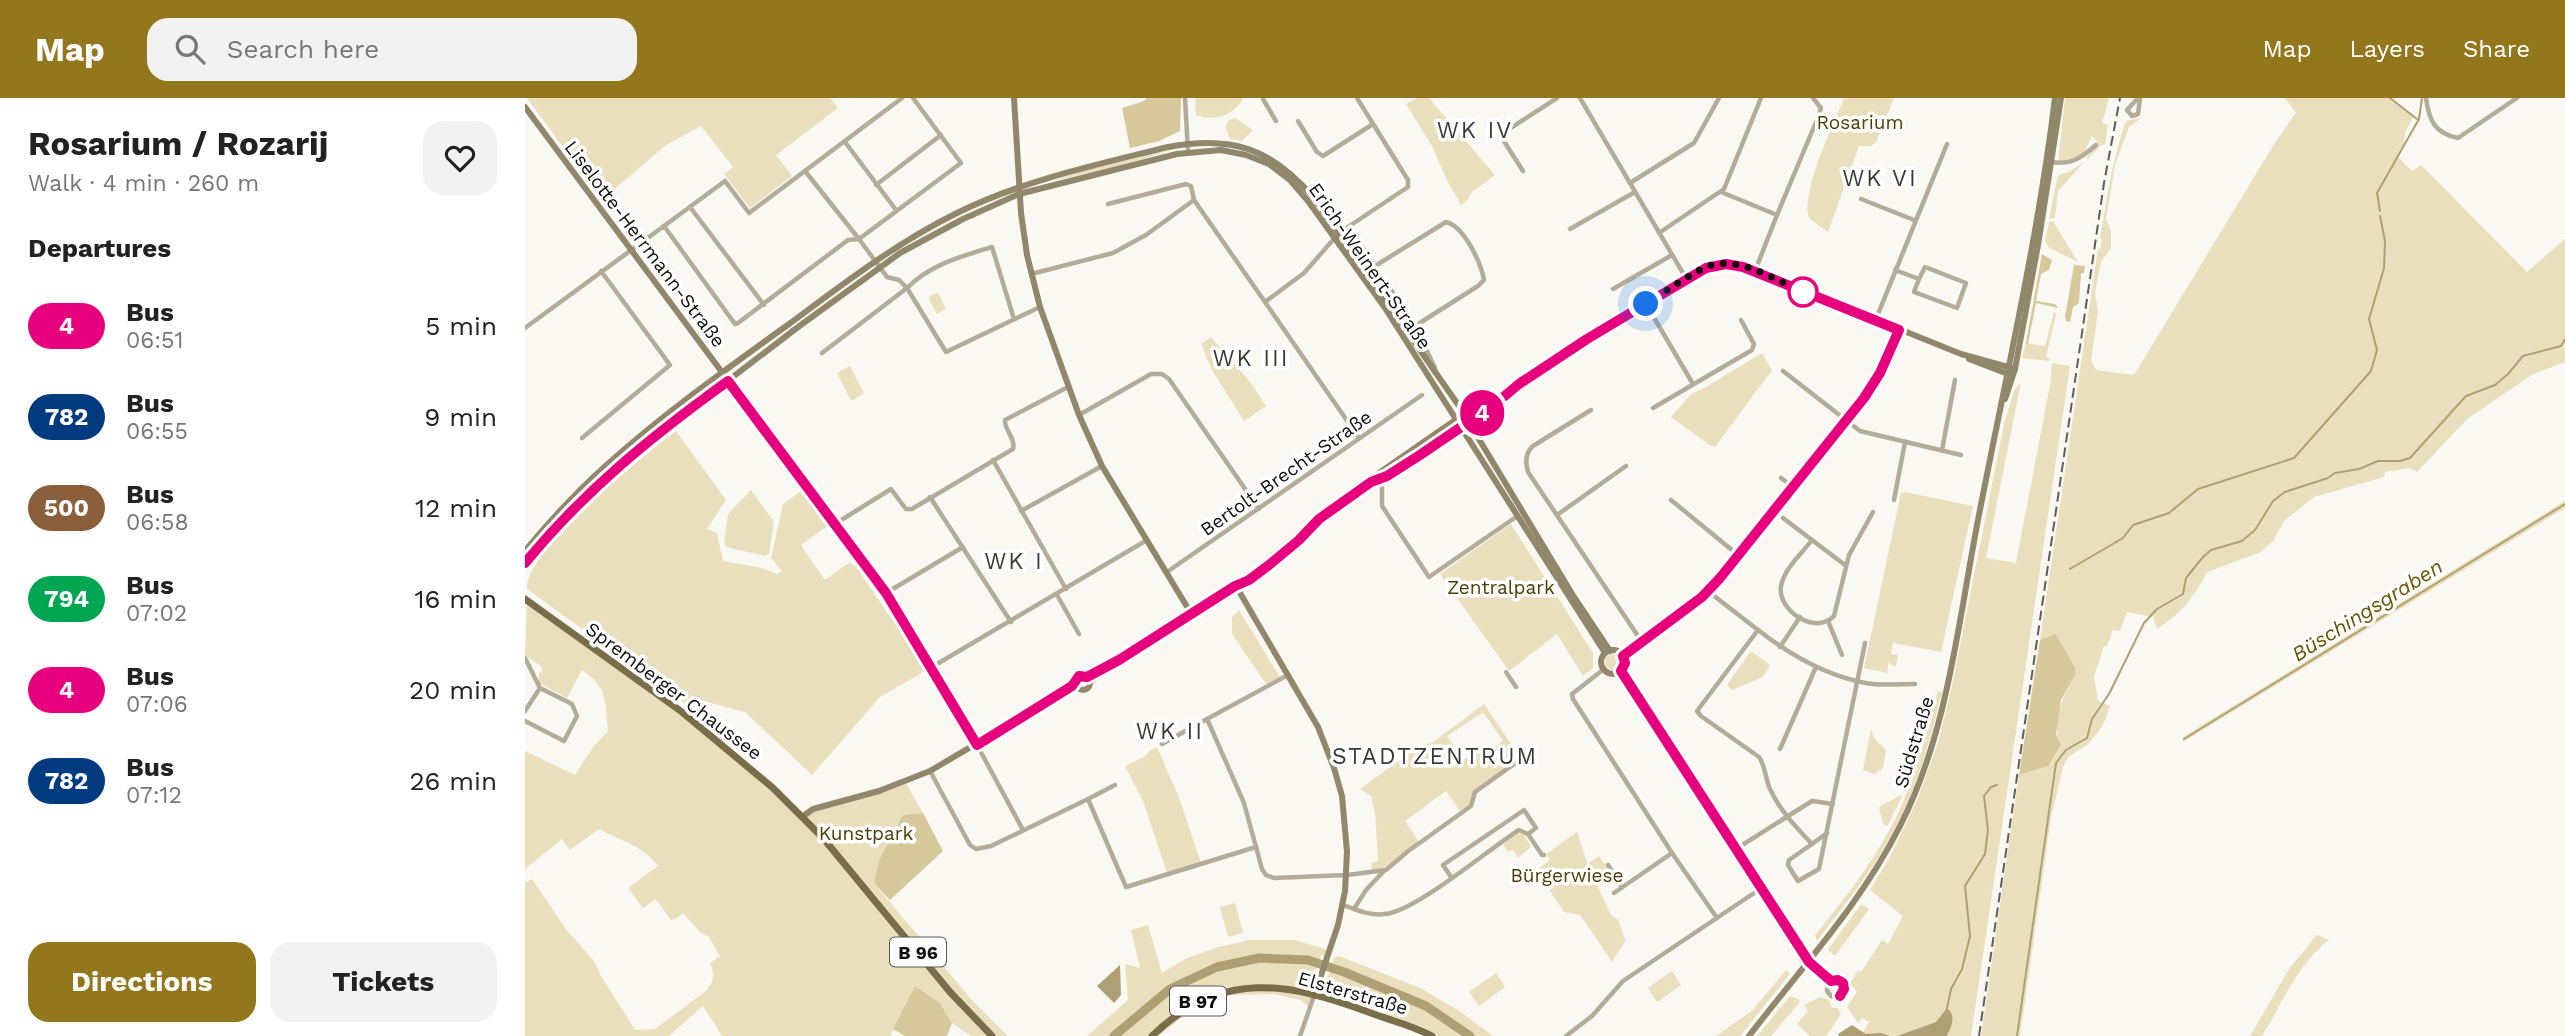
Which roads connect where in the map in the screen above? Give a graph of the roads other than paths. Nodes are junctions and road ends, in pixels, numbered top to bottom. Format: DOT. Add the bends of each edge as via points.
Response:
graph roads {
  1 [pos="902,98"];
  2 [pos="913,98"];
  3 [pos="1014,98"];
  4 [pos="1185,98"];
  5 [pos="1263,98"];
  6 [pos="1357,98"];
  7 [pos="1557,98"];
  8 [pos="1580,98"];
  9 [pos="1719,98"];
  10 [pos="1761,98"];
  11 [pos="1813,98"];
  12 [pos="2055,98"];
  13 [pos="2061,98"];
  14 [pos="2426,98"];
  15 [pos="2517,98"];
  16 [pos="525,107"];
  17 [pos="1276,121"];
  18 [pos="1298,121"];
  19 [pos="1373,124"];
  20 [pos="941,135"];
  21 [pos="845,142"];
  22 [pos="1947,144"];
  23 [pos="2096,145"];
  24 [pos="1188,148"];
  25 [pos="2050,162"];
  26 [pos="805,171"];
  27 [pos="1523,171"];
  28 [pos="1630,183"];
  29 [pos="876,185"];
  30 [pos="1019,190"];
  31 [pos="1635,192"];
  32 [pos="1721,192"];
  33 [pos="1861,199"];
  34 [pos="1194,200"];
  35 [pos="1108,204"];
  36 [pos="690,207"];
  37 [pos="896,210"];
  38 [pos="1777,215"];
  39 [pos="1914,220"];
  40 [pos="664,226"];
  41 [pos="1346,228"];
  42 [pos="1570,229"];
  43 [pos="1659,233"];
  44 [pos="1337,235"];
  45 [pos="859,239"];
  46 [pos="631,251"];
  47 [pos="1672,255"];
  48 [pos="877,264"];
  49 [pos="1375,266"];
  50 [pos="1895,270"];
  51 [pos="601,271"];
  52 [pos="1755,272"];
  53 [pos="1031,274"];
  54 [pos="1919,279"];
  55 [pos="1687,280"];
  56 [pos="907,288"];
  57 [pos="1613,289"];
  58 [pos="1265,302"];
  59 [pos="1646,304"];
  60 [pos="764,305"];
  61 [pos="1041,307"];
  62 [pos="1014,318"];
  63 [pos="1741,320"];
  64 [pos="1875,320"];
  65 [pos="1415,326"];
  66 [pos="525,328"];
  67 [pos="1899,330"];
  68 [pos="822,354"];
  69 [pos="1783,371"];
  70 [pos="2011,371"];
  71 [pos="722,373"];
  72 [pos="1438,376"];
  73 [pos="1955,380"];
  74 [pos="728,381"];
  75 [pos="1693,383"];
  76 [pos="1519,384"];
  77 [pos="1068,387"];
  78 [pos="1422,395"];
  79 [pos="1653,408"];
  80 [pos="1591,410"];
  81 [pos="1464,414"];
  82 [pos="1079,415"];
  83 [pos="1456,420"];
  84 [pos="1469,421"];
  85 [pos="1847,421"];
  86 [pos="1461,426"];
  87 [pos="582,438"];
  88 [pos="1359,438"];
  89 [pos="1905,442"];
  90 [pos="1942,450"];
  91 [pos="1961,455"];
  92 [pos="993,460"];
  93 [pos="1102,466"];
  94 [pos="1626,466"];
  95 [pos="1781,478"];
  96 [pos="1371,482"];
  97 [pos="1382,482"];
  98 [pos="1793,487"];
  99 [pos="930,497"];
  100 [pos="1671,500"];
  101 [pos="1894,500"];
  102 [pos="1259,509"];
  103 [pos="1021,511"];
  104 [pos="1873,512"];
  105 [pos="1557,515"];
  106 [pos="1516,517"];
  107 [pos="1783,518"];
  108 [pos="835,524"];
  109 [pos="1147,540"];
  110 [pos="1812,540"];
  111 [pos="963,547"];
  112 [pos="525,551"];
  113 [pos="1738,555"];
  114 [pos="525,563"];
  115 [pos="1846,566"];
  116 [pos="1166,573"];
  117 [pos="1235,586"];
  118 [pos="1066,589"];
  119 [pos="1709,592"];
  120 [pos="886,593"];
  121 [pos="1057,594"];
  122 [pos="525,599"];
  123 [pos="1192,615"];
  124 [pos="1800,617"];
  125 [pos="1828,621"];
  126 [pos="1011,622"];
  127 [pos="1758,630"];
  128 [pos="1079,634"];
  129 [pos="1641,642"];
  130 [pos="1865,643"];
  131 [pos="1780,647"];
  132 [pos="1608,652"];
  133 [pos="1842,655"];
  134 [pos="1623,656"];
  135 [pos="525,659"];
  136 [pos="932,667"];
  137 [pos="1816,667"];
  138 [pos="1604,669"];
  139 [pos="1506,672"];
  140 [pos="1619,672"];
  141 [pos="1288,674"];
  142 [pos="1089,680"];
  143 [pos="1858,681"];
  144 [pos="1915,684"];
  145 [pos="1077,686"];
  146 [pos="1516,687"];
  147 [pos="540,688"];
  148 [pos="525,711"];
  149 [pos="1207,719"];
  150 [pos="525,721"];
  151 [pos="1162,744"];
  152 [pos="977,745"];
  153 [pos="1780,749"];
  154 [pos="1521,759"];
  155 [pos="930,772"];
  156 [pos="1115,785"];
  157 [pos="1087,799"];
  158 [pos="1833,804"];
  159 [pos="1785,816"];
  160 [pos="802,817"];
  161 [pos="1023,830"];
  162 [pos="1827,833"];
  163 [pos="1528,834"];
  164 [pos="1812,844"];
  165 [pos="1256,847"];
  166 [pos="1734,850"];
  167 [pos="1672,853"];
  168 [pos="1544,855"];
  169 [pos="1608,865"];
  170 [pos="1386,870"];
  171 [pos="1347,874"];
  172 [pos="1451,877"];
  173 [pos="1622,887"];
  174 [pos="1758,890"];
  175 [pos="1614,893"];
  176 [pos="1343,905"];
  177 [pos="1354,909"];
  178 [pos="1717,918"];
  179 [pos="1807,964"];
  180 [pos="1829,982"];
  181 [pos="1314,996"];
  182 [pos="992,1036"];
  183 [pos="1152,1036"];
  184 [pos="1300,1036"];
  185 [pos="1431,1036"];
  186 [pos="1566,1036"];
  187 [pos="1748,1036"];
  1 -- 21 [label="street"];
  2 -- 20 [label="street"];
  3 -- 30 [label="street"];
  4 -- 24 [label="street"];
  5 -- 17 [label="street"];
  6 -- 19 [label="street"];
  7 -- 27 [label="street" via="1500,135"];
  8 -- 28 [label="street"];
  9 -- 28 [label="street" via="1693,143"];
  10 -- 32 [label="street"];
  11 -- 38 [label="street" via="1821,108 1819,115"];
  12 -- 25 [label="street"];
  13 -- 25 [label="street"];
  14 -- 15 [label="street" via="2435,128 2458,138"];
  16 -- 46 [label="street, Liselotte-Herrmann-Straße"];
  18 -- 19 [label="street" via="1323,156"];
  19 -- 41 [label="street" via="1408,187"];
  20 -- 29 [label="street"];
  20 -- 37 [label="street" via="961,163"];
  21 -- 26 [label="street"];
  21 -- 29 [label="street"];
  22 -- 39 [label="street"];
  23 -- 25 [label="street" via="2076,161"];
  24 -- 30 [label="street, Erich-Weinert-Straße"];
  24 -- 44 [label="street, Erich-Weinert-Straße" via="1227,150 1265,162 1290,180"];
  25 -- 70 [label="street, Südstraße"];
  26 -- 36 [label="street" via="749,213 725,181"];
  26 -- 45 [label="street"];
  28 -- 31 [label="street"];
  29 -- 37 [label="street"];
  30 -- 48 [label="street, Erich-Weinert-Straße"];
  30 -- 53 [label="street"];
  31 -- 42 [label="street"];
  31 -- 43 [label="street"];
  32 -- 38 [label="street"];
  32 -- 43 [label="street"];
  33 -- 39 [label="street"];
  34 -- 35 [label="street" via="1192,187 1186,184"];
  34 -- 53 [label="street" via="1122,249"];
  34 -- 58 [label="street"];
  36 -- 40 [label="street"];
  36 -- 60 [label="street"];
  37 -- 45 [label="street"];
  38 -- 52 [label="street"];
  39 -- 50 [label="street"];
  40 -- 46 [label="street"];
  40 -- 60 [label="street" via="735,324"];
  41 -- 44 [label="street"];
  41 -- 49 [label="street, Erich-Weinert-Straße"];
  43 -- 47 [label="street"];
  44 -- 58 [label="street" via="1304,274"];
  44 -- 72 [label="street, Erich-Weinert-Straße"];
  44 -- 83 [label="street, Erich-Weinert-Straße"];
  45 -- 48 [label="street"];
  45 -- 60 [label="street" via="848,240"];
  46 -- 51 [label="street"];
  46 -- 71 [label="street, Liselotte-Herrmann-Straße"];
  47 -- 55 [label="street"];
  47 -- 57 [label="street"];
  48 -- 56 [label="street" via="887,277 899,279"];
  48 -- 71 [label="street"];
  48 -- 74 [label="street"];
  49 -- 65 [label="street, Erich-Weinert-Straße"];
  49 -- 65 [label="street" via="1446,222 1457,227 1482,264 1484,280 1478,286"];
  50 -- 54 [label="street"];
  50 -- 64 [label="street"];
  51 -- 66 [label="street"];
  51 -- 87 [label="street" via="670,365"];
  52 -- 55 [label="street" via="1720,264"];
  52 -- 64 [label="street"];
  53 -- 61 [label="street"];
  54 -- 54 [label="street" via="1914,292 1957,308 1966,283 1925,267"];
  55 -- 59 [label="street"];
  56 -- 62 [label="street" via="946,352"];
  56 -- 62 [label="street" via="946,261 992,247"];
  56 -- 68 [label="street"];
  58 -- 88 [label="street"];
  59 -- 75 [label="street"];
  59 -- 76 [label="street"];
  61 -- 62 [label="street"];
  61 -- 77 [label="street"];
  63 -- 75 [label="street" via="1753,347"];
  64 -- 67 [label="street"];
  65 -- 72 [label="street, Erich-Weinert-Straße"];
  67 -- 70 [label="street"];
  67 -- 85 [label="street" via="1880,373"];
  69 -- 85 [label="street"];
  70 -- 179 [label="street, Südstraße" via="1946,692 1927,763 1883,858"];
  71 -- 74 [label="street, Liselotte-Herrmann-Straße"];
  71 -- 112 [label="street" via="617,456"];
  72 -- 81 [label="street, Erich-Weinert-Straße"];
  73 -- 90 [label="street"];
  74 -- 108 [label="street, Liselotte-Herrmann-Straße"];
  74 -- 114 [label="street" via="602,479"];
  75 -- 79 [label="street"];
  76 -- 81 [label="street"];
  76 -- 84 [label="street"];
  77 -- 82 [label="street"];
  77 -- 92 [label="street" via="1007,417 1004,424 1014,447"];
  78 -- 88 [label="street, Bertolt-Brecht-Straße"];
  80 -- 105 [label="street" via="1527,454 1528,472"];
  81 -- 83 [label="street"];
  81 -- 84 [label="street, Erich-Weinert-Straße"];
  82 -- 93 [label="street"];
  82 -- 102 [label="street" via="1151,374 1162,374"];
  83 -- 86 [label="street, Erich-Weinert-Straße"];
  83 -- 96 [label="street"];
  84 -- 86 [label="street"];
  84 -- 132 [label="street, Erich-Weinert-Straße"];
  85 -- 89 [label="street" via="1866,433"];
  85 -- 98 [label="street"];
  86 -- 96 [label="street"];
  86 -- 106 [label="street, Erich-Weinert-Straße"];
  88 -- 102 [label="street, Bertolt-Brecht-Straße"];
  89 -- 90 [label="street"];
  89 -- 101 [label="street"];
  90 -- 91 [label="street"];
  92 -- 99 [label="street"];
  92 -- 103 [label="street"];
  93 -- 103 [label="street"];
  93 -- 109 [label="street"];
  94 -- 105 [label="street"];
  95 -- 98 [label="street"];
  96 -- 117 [label="street"];
  97 -- 106 [label="street" via="1382,506 1429,577"];
  98 -- 113 [label="street"];
  99 -- 108 [label="street" via="907,510 889,489"];
  99 -- 111 [label="street"];
  100 -- 113 [label="street"];
  102 -- 116 [label="street, Bertolt-Brecht-Straße"];
  103 -- 118 [label="street"];
  104 -- 115 [label="street"];
  105 -- 129 [label="street"];
  106 -- 132 [label="street, Erich-Weinert-Straße"];
  107 -- 110 [label="street"];
  108 -- 120 [label="street, Liselotte-Herrmann-Straße"];
  109 -- 116 [label="street"];
  109 -- 118 [label="street"];
  110 -- 115 [label="street"];
  110 -- 124 [label="street" via="1781,586 1786,606"];
  111 -- 120 [label="street"];
  111 -- 126 [label="street"];
  113 -- 119 [label="street"];
  115 -- 125 [label="street" via="1834,616"];
  116 -- 123 [label="street"];
  117 -- 123 [label="street"];
  117 -- 141 [label="street"];
  118 -- 121 [label="street"];
  119 -- 127 [label="street"];
  119 -- 129 [label="street"];
  120 -- 136 [label="street, Liselotte-Herrmann-Straße"];
  121 -- 126 [label="street"];
  121 -- 128 [label="street"];
  122 -- 160 [label="main road, Spremberger Chaussee / B 96" via="698,725"];
  123 -- 142 [label="street"];
  124 -- 125 [label="street" via="1813,623"];
  124 -- 131 [label="street"];
  125 -- 133 [label="street"];
  126 -- 136 [label="street"];
  127 -- 131 [label="street"];
  127 -- 159 [label="street" via="1697,711 1759,757"];
  129 -- 134 [label="street"];
  130 -- 143 [label="street"];
  131 -- 137 [label="street"];
  132 -- 134 [label="street"];
  132 -- 138 [label="street" via="1602,661"];
  134 -- 140 [label="street" via="1625,663"];
  135 -- 147 [label="street"];
  136 -- 152 [label="street, Liselotte-Herrmann-Straße"];
  137 -- 143 [label="street"];
  137 -- 153 [label="street"];
  138 -- 140 [label="street"];
  138 -- 167 [label="street" via="1572,697"];
  139 -- 146 [label="street"];
  140 -- 166 [label="street"];
  141 -- 149 [label="street"];
  141 -- 171 [label="street" via="1318,727 1334,768 1345,813"];
  142 -- 145 [label="street" via="1086,690"];
  142 -- 145 [label="street" via="1079,676"];
  143 -- 144 [label="street"];
  143 -- 158 [label="street"];
  145 -- 152 [label="street"];
  147 -- 148 [label="street"];
  147 -- 150 [label="street" via="572,704 577,720 564,741"];
  149 -- 151 [label="street"];
  149 -- 165 [label="street" via="1238,787"];
  152 -- 155 [label="street"];
  152 -- 161 [label="street"];
  154 -- 170 [label="street" via="1475,792 1471,806"];
  155 -- 160 [label="street" via="814,809"];
  155 -- 161 [label="street" via="969,845 976,849 992,846"];
  156 -- 157 [label="street"];
  157 -- 161 [label="street"];
  157 -- 165 [label="street" via="1126,887"];
  158 -- 159 [label="street" via="1812,801"];
  158 -- 162 [label="street"];
  159 -- 164 [label="street"];
  159 -- 166 [label="street"];
  160 -- 182 [label="main road, Spremberger Chaussee / B 96"];
  162 -- 164 [label="street"];
  162 -- 164 [label="street" via="1819,869 1798,881 1789,860"];
  163 -- 168 [label="street"];
  163 -- 172 [label="street" via="1519,830"];
  163 -- 172 [label="street" via="1537,828 1524,810 1443,865"];
  165 -- 171 [label="street" via="1269,878"];
  166 -- 174 [label="street"];
  166 -- 179 [label="street"];
  167 -- 173 [label="street"];
  167 -- 178 [label="street"];
  169 -- 173 [label="street"];
  170 -- 171 [label="street"];
  170 -- 177 [label="street"];
  171 -- 176 [label="street"];
  172 -- 177 [label="street" via="1397,912"];
  173 -- 175 [label="street"];
  174 -- 178 [label="street"];
  174 -- 179 [label="street"];
  176 -- 177 [label="street"];
  176 -- 181 [label="street"];
  178 -- 186 [label="street" via="1623,981 1592,1016"];
  179 -- 180 [label="street"];
  179 -- 187 [label="street, Südstraße"];
  181 -- 183 [label="main road, Elsterstraße / B 97" via="1266,988 1219,992 1179,1012"];
  181 -- 184 [label="street"];
  181 -- 185 [label="main road, Elsterstraße / B 97" via="1408,1024"];
}
